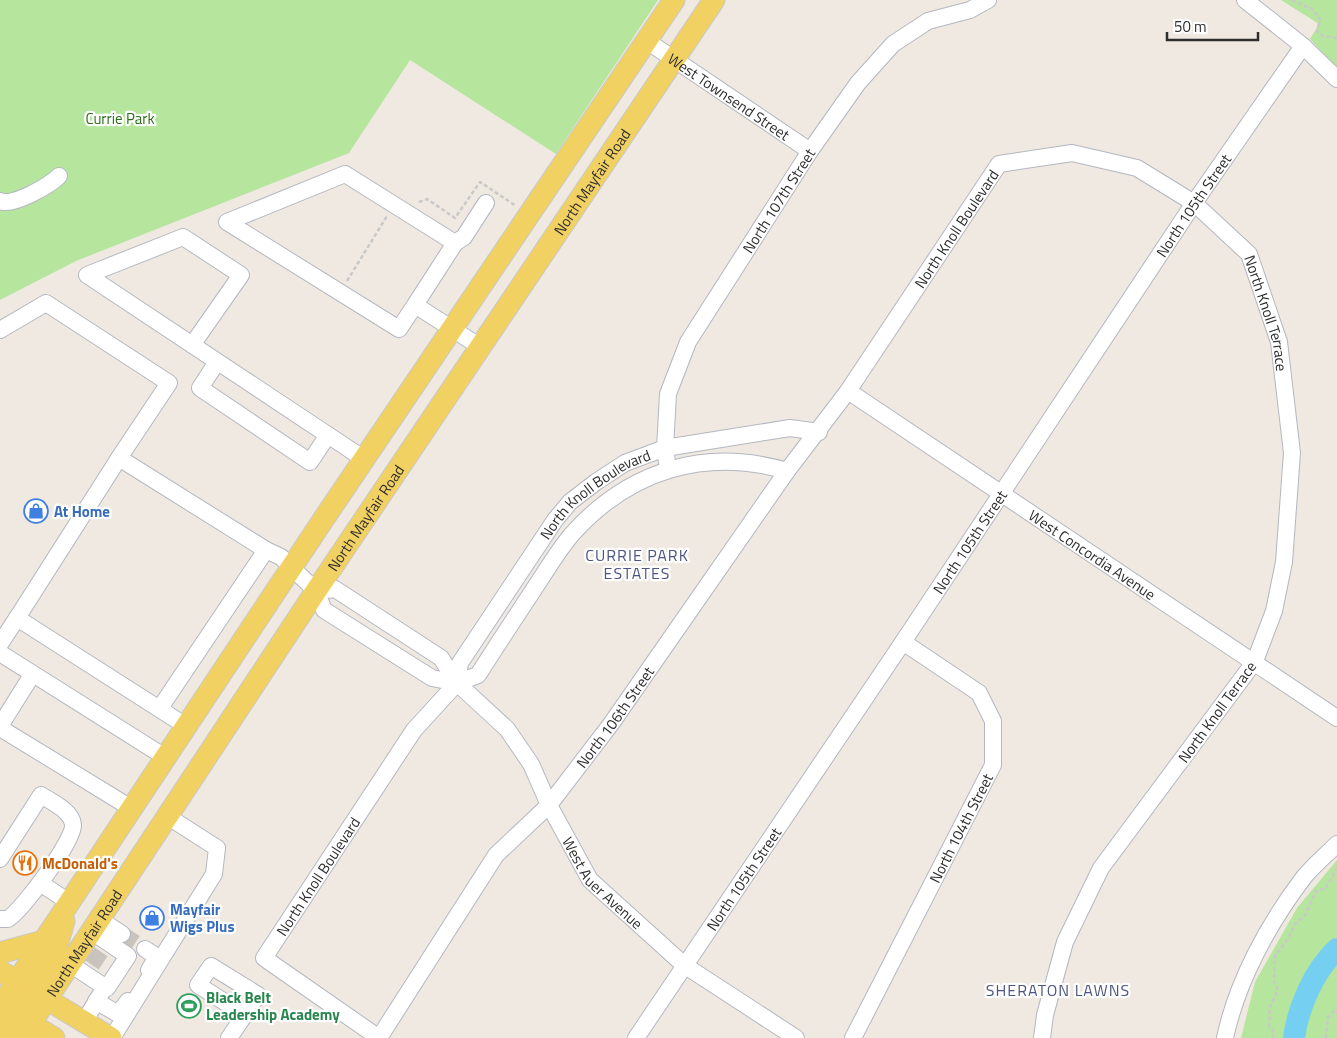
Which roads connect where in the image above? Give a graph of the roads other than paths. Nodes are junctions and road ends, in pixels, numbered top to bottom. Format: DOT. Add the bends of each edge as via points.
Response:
graph roads {
  1 [pos="674,0"];
  2 [pos="714,0"];
  3 [pos="988,0"];
  4 [pos="1245,0"];
  5 [pos="646,40"];
  6 [pos="1303,46"];
  7 [pos="675,58"];
  8 [pos="1337,79"];
  9 [pos="810,151"];
  10 [pos="58,176"];
  11 [pos="0,201"];
  12 [pos="486,203"];
  13 [pos="1194,203"];
  14 [pos="455,243"];
  15 [pos="415,305"];
  16 [pos="451,328"];
  17 [pos="0,329"];
  18 [pos="192,346"];
  19 [pos="482,348"];
  20 [pos="217,362"];
  21 [pos="848,391"];
  22 [pos="819,432"];
  23 [pos="328,435"];
  24 [pos="665,448"];
  25 [pos="119,458"];
  26 [pos="364,459"];
  27 [pos="668,469"];
  28 [pos="787,471"];
  29 [pos="1000,494"];
  30 [pos="266,550"];
  31 [pos="291,568"];
  32 [pos="316,591"];
  33 [pos="17,618"];
  34 [pos="904,642"];
  35 [pos="0,644"];
  36 [pos="0,653"];
  37 [pos="1255,661"];
  38 [pos="32,675"];
  39 [pos="457,683"];
  40 [pos="160,708"];
  41 [pos="1337,718"];
  42 [pos="186,726"];
  43 [pos="0,727"];
  44 [pos="165,758"];
  45 [pos="549,805"];
  46 [pos="131,808"];
  47 [pos="167,816"];
  48 [pos="1337,844"];
  49 [pos="0,859"];
  50 [pos="40,883"];
  51 [pos="69,902"];
  52 [pos="0,919"];
  53 [pos="108,938"];
  54 [pos="43,941"];
  55 [pos="145,949"];
  56 [pos="0,953"];
  57 [pos="684,965"];
  58 [pos="91,973"];
  59 [pos="8,976"];
  60 [pos="41,996"];
  61 [pos="96,1001"];
  62 [pos="3,1007"];
  63 [pos="245,1015"];
  64 [pos="84,1022"];
  65 [pos="26,1031"];
  66 [pos="0,1038"];
  67 [pos="54,1038"];
  68 [pos="112,1038"];
  69 [pos="230,1038"];
  70 [pos="379,1038"];
  71 [pos="636,1038"];
  72 [pos="796,1038"];
  73 [pos="852,1038"];
  74 [pos="1042,1038"];
  75 [pos="1225,1038"];
  1 -- 5 [label="main road"];
  2 -- 7 [label="main road, North Mayfair Road"];
  3 -- 9 [label="street, North 107th Street" via="970,10 928,21 893,44 858,83"];
  4 -- 6 [label="street"];
  5 -- 7 [label="street, West Townsend Street"];
  5 -- 16 [label="main road"];
  6 -- 8 [label="street"];
  6 -- 13 [label="street, North 105th Street"];
  7 -- 9 [label="street, West Townsend Street"];
  7 -- 19 [label="main road, North Mayfair Road"];
  9 -- 24 [label="street, North 107th Street" via="688,342 668,394"];
  10 -- 11 [label="street" via="46,187 20,199"];
  12 -- 14 [label="street" via="464,237"];
  13 -- 21 [label="street, North Knoll Boulevard" via="1137,168 1072,153 999,164"];
  13 -- 29 [label="street, North 105th Street"];
  13 -- 37 [label="street, North Knoll Terrace" via="1249,254 1279,342 1292,453 1284,562 1274,611"];
  14 -- 15 [label="street"];
  14 -- 15 [label="street" via="344,174 227,222 399,329"];
  15 -- 16 [label="street"];
  16 -- 19 [label="street"];
  16 -- 26 [label="main road"];
  17 -- 25 [label="street" via="46,303 169,383"];
  18 -- 18 [label="street" via="170,331 87,275 183,237 241,275"];
  18 -- 20 [label="street"];
  19 -- 32 [label="main road, North Mayfair Road"];
  20 -- 23 [label="street"];
  20 -- 23 [label="street" via="200,388 310,462"];
  21 -- 22 [label="street, North 106th Street"];
  21 -- 29 [label="street, West Concordia Avenue"];
  22 -- 24 [label="street, North Knoll Boulevard" via="790,428"];
  22 -- 28 [label="street, North 106th Street"];
  23 -- 26 [label="street"];
  24 -- 27 [label="street, North 107th Street"];
  24 -- 39 [label="street, North Knoll Boulevard" via="625,463 570,502 540,541 460,663"];
  25 -- 30 [label="street, West Auer Avenue"];
  25 -- 33 [label="street"];
  26 -- 31 [label="main road"];
  27 -- 28 [label="street, North Knoll Boulevard" via="748,461"];
  27 -- 39 [label="street, North Knoll Boulevard" via="634,484 589,517 557,555 478,675"];
  28 -- 45 [label="street, North 106th Street" via="611,724"];
  29 -- 34 [label="street, North 105th Street"];
  29 -- 37 [label="street, West Concordia Avenue"];
  30 -- 31 [label="street, West Auer Avenue" via="281,557"];
  30 -- 40 [label="street"];
  31 -- 32 [label="street, West Auer Avenue"];
  31 -- 42 [label="main road"];
  32 -- 39 [label="street, West Auer Avenue" via="324,610 432,678"];
  32 -- 39 [label="street, West Auer Avenue" via="335,589 425,647 440,658"];
  32 -- 47 [label="main road, North Mayfair Road"];
  33 -- 35 [label="street"];
  33 -- 40 [label="street"];
  34 -- 57 [label="street, North 105th Street"];
  34 -- 73 [label="street, North 104th Street" via="979,693 993,721 993,765"];
  36 -- 38 [label="street"];
  37 -- 41 [label="street, West Concordia Avenue"];
  37 -- 74 [label="street, North Knoll Terrace" via="1101,868 1065,942"];
  38 -- 43 [label="street"];
  38 -- 44 [label="street"];
  39 -- 45 [label="street, West Auer Avenue" via="489,711 520,746 540,780"];
  39 -- 70 [label="street, North Knoll Boulevard" via="414,730 264,958"];
  40 -- 42 [label="street"];
  42 -- 44 [label="main road"];
  43 -- 46 [label="street"];
  44 -- 46 [label="main road"];
  45 -- 57 [label="street, West Auer Avenue" via="590,880"];
  45 -- 70 [label="street, North 106th Street" via="496,855"];
  46 -- 51 [label="main road"];
  47 -- 53 [label="main road, North Mayfair Road"];
  47 -- 68 [label="street" via="217,848 214,874"];
  48 -- 75 [label="street" via="1305,876 1262,941 1230,1016"];
  49 -- 50 [label="street" via="41,794 70,816 73,827"];
  50 -- 51 [label="street"];
  50 -- 52 [label="street" via="16,914"];
  51 -- 54 [label="main road"];
  51 -- 60 [label="main road"];
  53 -- 58 [label="main road, North Mayfair Road"];
  53 -- 58 [label="street" via="128,956 107,988"];
  54 -- 56 [label="main road"];
  54 -- 59 [label="main road"];
  55 -- 61 [label="street" via="157,957 120,1013"];
  57 -- 71 [label="street, North 105th Street"];
  57 -- 72 [label="street, West Auer Avenue"];
  58 -- 60 [label="main road, North Mayfair Road"];
  58 -- 61 [label="street"];
  59 -- 60 [label="main road"];
  59 -- 62 [label="main road" via="16,999"];
  60 -- 64 [label="main road"];
  60 -- 65 [label="main road"];
  61 -- 64 [label="street"];
  62 -- 65 [label="main road"];
  62 -- 66 [label="main road"];
  63 -- 69 [label="street"];
  64 -- 68 [label="main road"];
  65 -- 67 [label="main road"];
}
